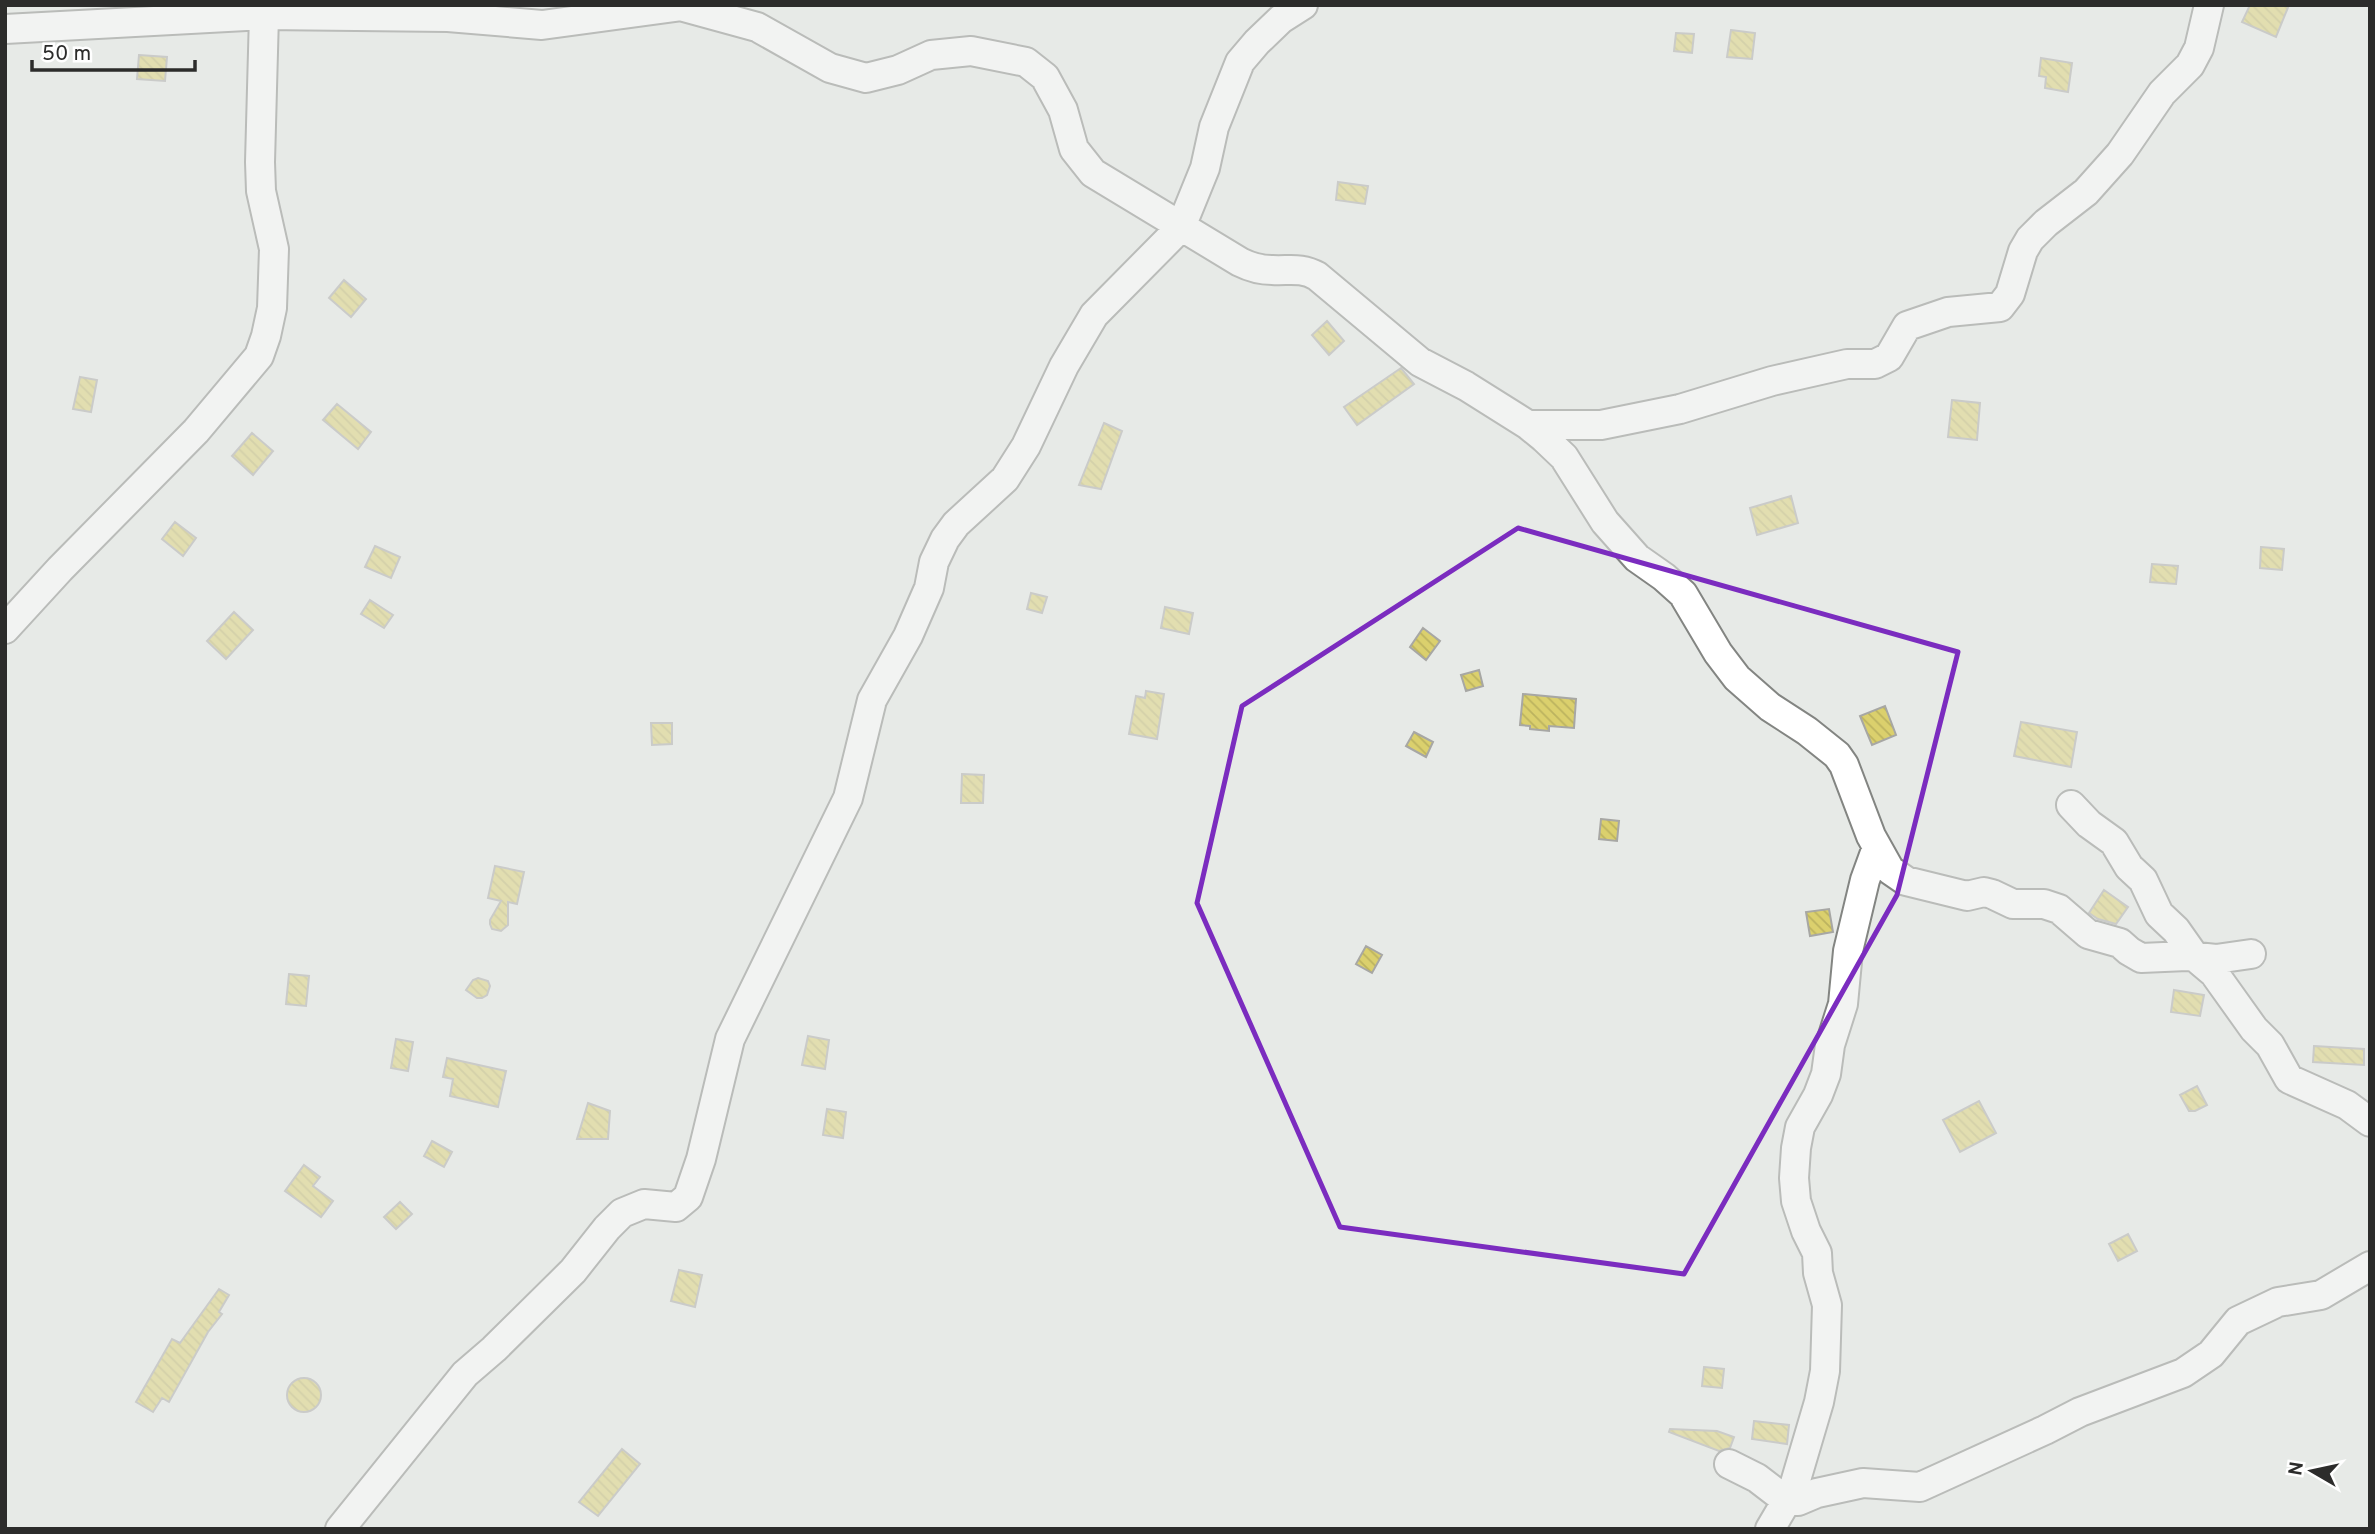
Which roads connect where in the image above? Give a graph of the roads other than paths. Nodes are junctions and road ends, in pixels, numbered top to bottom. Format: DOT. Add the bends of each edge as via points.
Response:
graph roads {
  1 [pos="1303,5"];
  2 [pos="2209,5"];
  3 [pos="687,6"];
  4 [pos="264,15"];
  5 [pos="5,29"];
  6 [pos="1150,209"];
  7 [pos="1181,227"];
  8 [pos="1156,253"];
  9 [pos="1528,425"];
  10 [pos="5,629"];
  11 [pos="2071,805"];
  12 [pos="1877,847"];
  13 [pos="2251,954"];
  14 [pos="2195,957"];
  15 [pos="2370,1122"];
  16 [pos="2370,1266"];
  17 [pos="1729,1464"];
  18 [pos="1787,1501"];
  19 [pos="340,1529"];
  20 [pos="1770,1529"];
  1 -- 7 [label="street" via="1280,19 1240,62"];
  2 -- 9 [label="street" via="2190,65 2162,93 2120,154 2031,239 2010,294 2000,307 1948,312 1907,326 1889,357 1875,364 1847,365 1601,425"];
  3 -- 4 [label="street" via="542,25 448,17"];
  3 -- 6 [label="street" via="757,27 830,68 866,78 931,55 971,51 1027,62 1045,77 1063,110 1074,149 1093,173"];
  4 -- 5 [label="street"];
  4 -- 10 [label="street" via="261,191 274,249 272,308 259,356 195,431"];
  6 -- 7 [label="street"];
  6 -- 8 [label="street"];
  7 -- 8 [label="street"];
  7 -- 9 [label="street" via="1248,266 1309,271 1420,362"];
  8 -- 19 [label="street" via="1094,315 1005,479 956,524 934,562 914,624 872,700 848,798 730,1039 688,1197 676,1207 644,1204 622,1213 573,1271 465,1374"];
  9 -- 12 [label="street" via="1563,457 1605,522 1637,558 1677,587 1737,678 1837,755"];
  11 -- 14 [label="street" via="2114,842 2143,880 2159,914"];
  12 -- 14 [label="street" via="1890,870 1906,881 1967,896 1984,892 2013,905 2044,904 2059,909 2088,934 2120,943 2141,958"];
  12 -- 18 [label="street" via="1851,938 1843,1004 1826,1074 1800,1127 1796,1148 1796,1200 1817,1253 1827,1306 1826,1346 1819,1402"];
  13 -- 14 [label="street"];
  14 -- 15 [label="street" via="2214,973 2270,1045 2289,1079 2347,1105"];
  16 -- 18 [label="street" via="2321,1295 2278,1302 2238,1321 2211,1354 2183,1373 2080,1412 1931,1483 1910,1487 1863,1483"];
  17 -- 18 [label="street"];
  18 -- 20 [label="street"];
}
